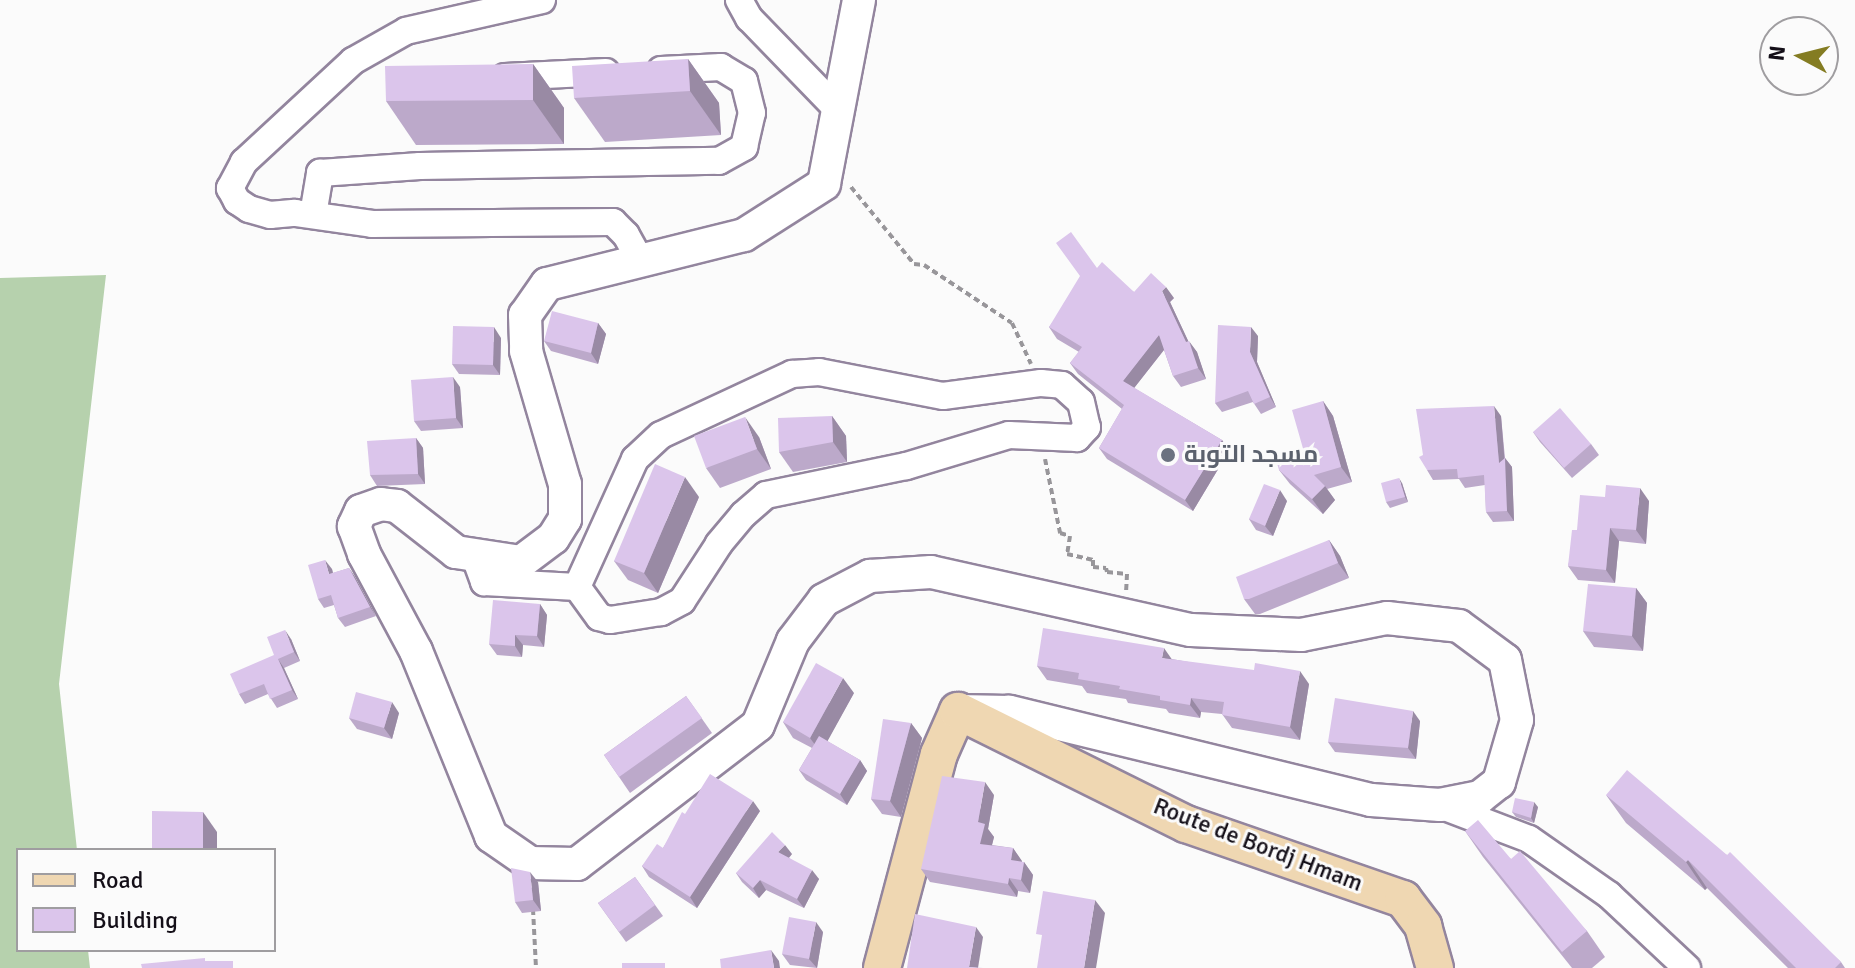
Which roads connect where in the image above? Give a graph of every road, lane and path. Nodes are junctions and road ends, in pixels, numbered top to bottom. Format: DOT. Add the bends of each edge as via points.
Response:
graph roads {
  1 [pos="542,0"];
  2 [pos="739,0"];
  3 [pos="859,0"];
  4 [pos="478,78"];
  5 [pos="839,111"];
  6 [pos="828,160"];
  7 [pos="313,215"];
  8 [pos="640,260"];
  9 [pos="1041,383"];
  10 [pos="1041,436"];
  11 [pos="475,557"];
  12 [pos="577,587"];
  13 [pos="1124,613"];
  14 [pos="958,711"];
  15 [pos="1440,805"];
  16 [pos="533,908"];
  17 [pos="536,968"];
  18 [pos="882,968"];
  19 [pos="1435,968"];
  20 [pos="1687,968"];
  1 -- 7 [label="street" via="406,31 353,61 282,123 244,162 230,188 249,209 270,215"];
  2 -- 5 [label="street" via="749,18"];
  3 -- 5 [label="street"];
  4 -- 7 [label="street" via="721,67 744,81 752,113 744,147 719,161 320,173"];
  5 -- 6 [label="street"];
  6 -- 8 [label="street" via="824,184 744,235"];
  6 -- 9 [label="path" via="914,264 924,265 1012,323"];
  7 -- 8 [label="street" via="372,224 613,222"];
  8 -- 11 [label="street" via="547,284 525,315 526,351 565,484 565,519 553,538 521,562"];
  9 -- 10 [label="street" via="1062,385 1081,402 1087,427 1077,438"];
  9 -- 12 [label="street" via="943,396 819,372 792,374 661,435 635,459"];
  10 -- 12 [label="street" via="1009,435 906,466 766,495 719,544 682,601 661,612 599,617"];
  10 -- 13 [label="path" via="1060,533 1070,536 1067,554 1093,560 1093,567 1107,572 1127,574"];
  11 -- 12 [label="street" via="484,582"];
  11 -- 13 [label="street" via="456,552 397,506 381,504 356,518 356,539 416,651 491,836 530,863 577,864 758,725 793,641 824,600 870,576 931,572"];
  13 -- 15 [label="street" via="1191,630 1301,635 1387,618 1459,626 1505,660 1517,720 1499,782 1480,797"];
  14 -- 15 [label="street" via="1009,712 1371,800"];
  14 -- 18 [label="main road" via="939,754"];
  14 -- 19 [label="main road, Route de Bordj Hmam" via="1186,824 1403,899 1423,926"];
  15 -- 20 [label="street" via="1529,839 1609,895"];
  16 -- 17 [label="path"];
}
